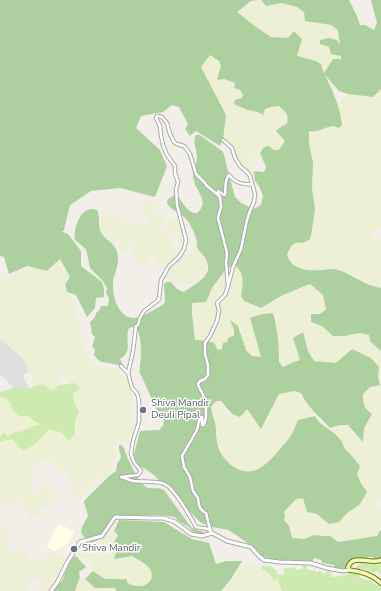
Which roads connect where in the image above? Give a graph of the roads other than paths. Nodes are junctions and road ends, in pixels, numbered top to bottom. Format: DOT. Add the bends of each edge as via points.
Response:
graph roads {
  1 [pos="223,140"];
  2 [pos="252,184"];
  3 [pos="218,194"];
  4 [pos="228,286"];
  5 [pos="120,366"];
  6 [pos="128,374"];
  7 [pos="211,532"];
  8 [pos="381,560"];
  9 [pos="349,570"];
  10 [pos="381,583"];
  11 [pos="51,591"];
  1 -- 2 [label="street" via="233,149 235,158 248,173"];
  2 -- 3 [label="street" via="242,184 229,175 225,194 218,191"];
  2 -- 4 [label="street" via="254,202"];
  3 -- 4 [label="street" via="221,207 218,218 227,253"];
  3 -- 6 [label="street" via="196,174 190,154 184,146 174,142 167,123 162,117 156,117 163,145 175,166 178,182 177,205 186,240 179,258 169,266 161,280 159,299 144,311 136,326"];
  4 -- 7 [label="street" via="225,295 217,303 219,310 216,321 205,343 208,375 198,384 206,401 206,422 202,425 201,417 197,430 182,456 183,465 190,477 200,508 206,513"];
  5 -- 6 [label="street"];
  6 -- 7 [label="street" via="139,402 139,422 131,454 141,471 138,475 122,477 132,481 164,483 176,495 196,527"];
  7 -- 9 [label="street" via="227,541 251,547 264,560 310,563 343,571"];
  7 -- 11 [label="street" via="202,536 191,534 175,522 164,518 115,517 102,536 80,542"];
  8 -- 9 [label="main road" via="354,560 349,565"];
  9 -- 10 [label="main road" via="369,574"];
}
